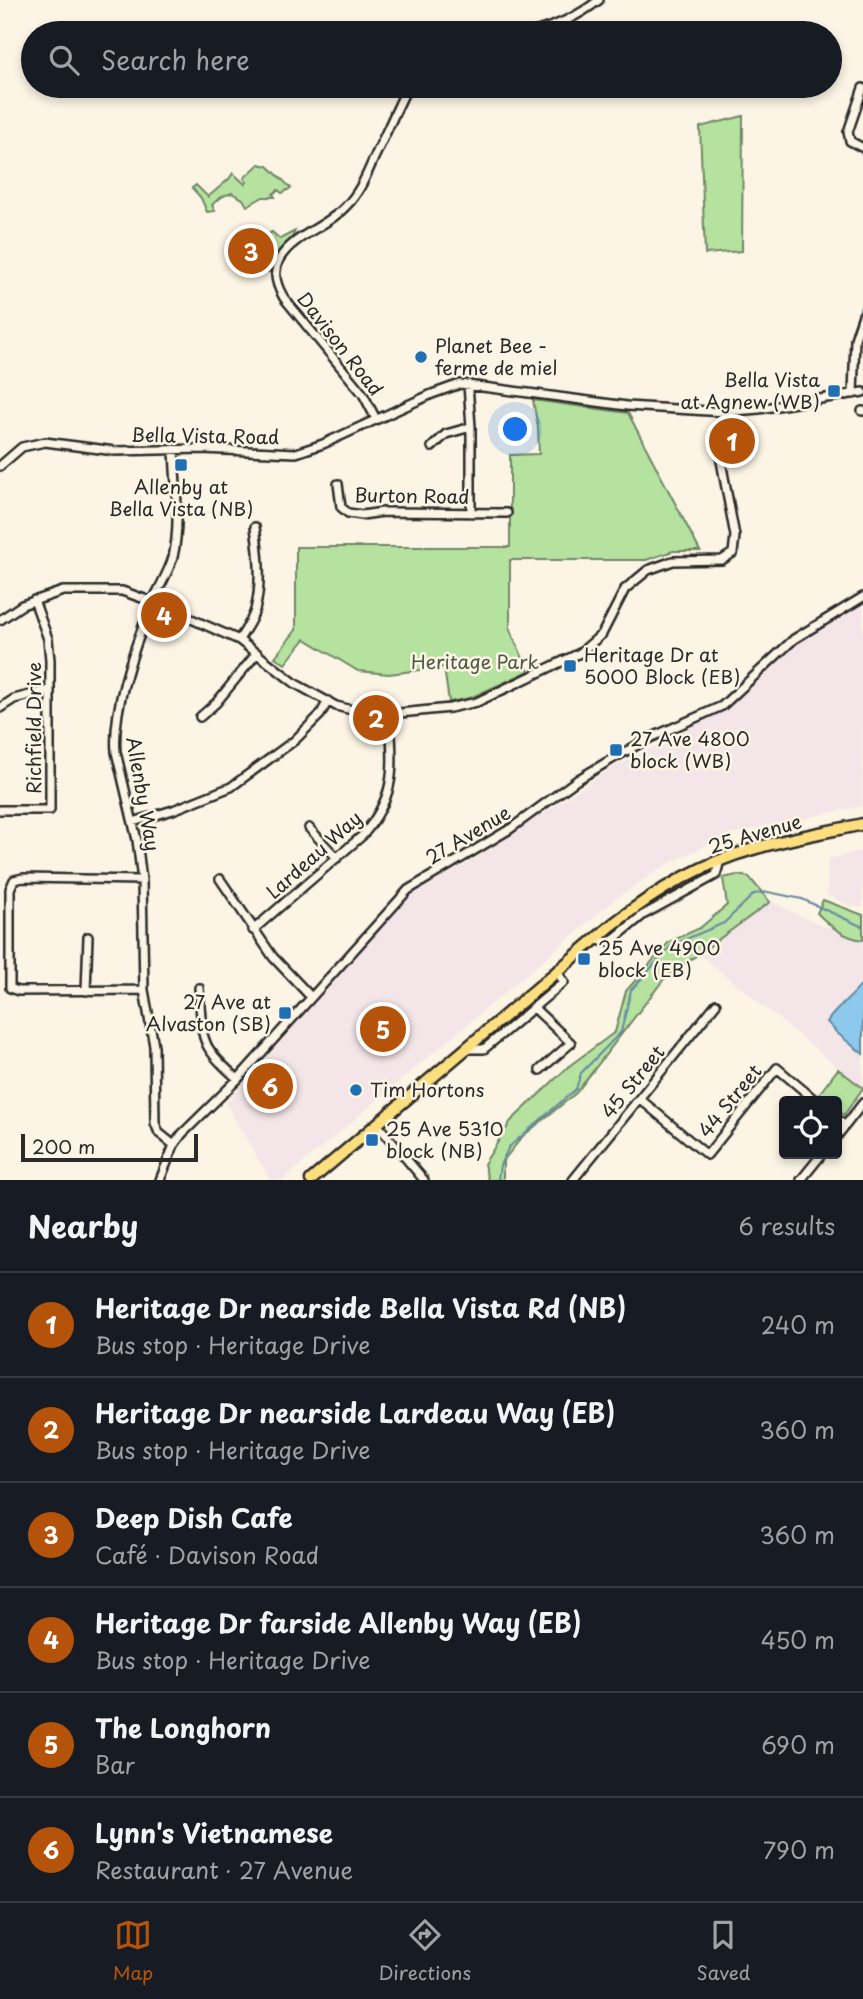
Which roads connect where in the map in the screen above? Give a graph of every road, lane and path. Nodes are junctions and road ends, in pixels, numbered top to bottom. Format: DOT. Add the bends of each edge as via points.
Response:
graph roads {
  1 [pos="599,0"];
  2 [pos="567,21"];
  3 [pos="863,88"];
  4 [pos="402,98"];
  5 [pos="863,148"];
  6 [pos="863,316"];
  7 [pos="468,384"];
  8 [pos="863,391"];
  9 [pos="853,394"];
  10 [pos="724,412"];
  11 [pos="376,419"];
  12 [pos="471,427"];
  13 [pos="432,447"];
  14 [pos="174,449"];
  15 [pos="0,467"];
  16 [pos="338,484"];
  17 [pos="471,513"];
  18 [pos="507,513"];
  19 [pos="256,527"];
  20 [pos="863,597"];
  21 [pos="34,600"];
  22 [pos="153,602"];
  23 [pos="0,620"];
  24 [pos="239,640"];
  25 [pos="257,653"];
  26 [pos="49,690"];
  27 [pos="328,701"];
  28 [pos="0,708"];
  29 [pos="390,714"];
  30 [pos="200,717"];
  31 [pos="0,810"];
  32 [pos="133,822"];
  33 [pos="863,824"];
  34 [pos="309,828"];
  35 [pos="337,858"];
  36 [pos="719,864"];
  37 [pos="220,879"];
  38 [pos="142,880"];
  39 [pos="254,930"];
  40 [pos="88,937"];
  41 [pos="595,940"];
  42 [pos="557,972"];
  43 [pos="199,988"];
  44 [pos="86,990"];
  45 [pos="144,990"];
  46 [pos="311,997"];
  47 [pos="716,1004"];
  48 [pos="533,1007"];
  49 [pos="466,1049"];
  50 [pos="540,1070"];
  51 [pos="238,1079"];
  52 [pos="810,1096"];
  53 [pos="640,1099"];
  54 [pos="863,1103"];
  55 [pos="842,1123"];
  56 [pos="377,1124"];
  57 [pos="845,1126"];
  58 [pos="842,1130"];
  59 [pos="174,1145"];
  60 [pos="818,1159"];
  61 [pos="160,1180"];
  62 [pos="311,1180"];
  63 [pos="424,1180"];
  64 [pos="573,1180"];
  65 [pos="801,1180"];
  1 -- 2 [label="street"];
  3 -- 5 [label="street" via="848,132 850,141"];
  4 -- 11 [label="street, Davison Road" via="350,202 288,248 275,273 284,298 363,394"];
  6 -- 9 [label="street" via="855,339"];
  7 -- 10 [label="street, Bella Vista Road" via="627,406"];
  7 -- 11 [label="street, Bella Vista Road" via="448,387"];
  7 -- 12 [label="street"];
  8 -- 9 [label="street, Bella Vista Road"];
  9 -- 10 [label="street, Bella Vista Road"];
  10 -- 29 [label="street" via="722,472 736,542 730,557 673,561 648,570 625,589 602,634 580,653 477,702"];
  11 -- 14 [label="street, Bella Vista Road" via="296,453"];
  12 -- 13 [label="street" via="446,434"];
  12 -- 17 [label="street"];
  14 -- 15 [label="street, Bella Vista Road" via="115,451 37,443 15,451"];
  14 -- 22 [label="street, Allenby Way" via="176,537 172,559"];
  16 -- 17 [label="street, Burton Road" via="341,507 348,513"];
  17 -- 18 [label="street, Burton Road"];
  19 -- 24 [label="street" via="258,592 254,613"];
  20 -- 46 [label="street, 27 Avenue" via="793,639 722,706 612,759 502,835 408,890"];
  21 -- 22 [label="street" via="64,591 109,590"];
  21 -- 23 [label="street"];
  21 -- 26 [label="street, Richfield Drive" via="48,639"];
  22 -- 24 [label="street"];
  22 -- 32 [label="street, Allenby Way" via="137,643 115,738"];
  24 -- 25 [label="street"];
  25 -- 27 [label="street" via="296,684"];
  25 -- 30 [label="street"];
  26 -- 28 [label="street" via="14,699"];
  26 -- 31 [label="street, Richfield Drive" via="50,810"];
  27 -- 29 [label="street" via="356,711"];
  27 -- 32 [label="street" via="295,740 231,787"];
  29 -- 35 [label="street, Lardeau Way" via="388,798 373,823"];
  32 -- 38 [label="street, Allenby Way"];
  33 -- 41 [label="main road, 25 Avenue" via="765,845 709,865 654,894"];
  34 -- 35 [label="street"];
  35 -- 39 [label="street, Lardeau Way"];
  36 -- 41 [label="street, 25 Avenue" via="715,875 643,915 610,942"];
  37 -- 39 [label="street"];
  38 -- 44 [label="street" via="14,880 10,889 10,988"];
  38 -- 45 [label="street, Allenby Way"];
  39 -- 46 [label="street" via="272,957"];
  40 -- 44 [label="street"];
  41 -- 42 [label="main road, 25 Avenue"];
  42 -- 48 [label="street, 25 Avenue" via="564,982"];
  42 -- 49 [label="main road, 25 Avenue"];
  43 -- 51 [label="street" via="203,1039"];
  44 -- 45 [label="street"];
  45 -- 59 [label="street, Allenby Way" via="154,1046 155,1123 159,1133"];
  46 -- 51 [label="street, 27 Avenue"];
  47 -- 53 [label="street, 45 Street"];
  48 -- 49 [label="street, 25 Avenue" via="484,1049"];
  48 -- 50 [label="street" via="571,1043"];
  49 -- 56 [label="main road, 25 Avenue"];
  51 -- 59 [label="street, 27 Avenue"];
  52 -- 53 [label="street, 44 Street" via="777,1068 707,1155"];
  53 -- 64 [label="street, 45 Street"];
  54 -- 57 [label="street"];
  55 -- 57 [label="street"];
  56 -- 62 [label="main road, 25 Avenue"];
  56 -- 63 [label="street"];
  57 -- 58 [label="street"];
  59 -- 61 [label="street, 27 Avenue"];
  60 -- 65 [label="street"];
}
